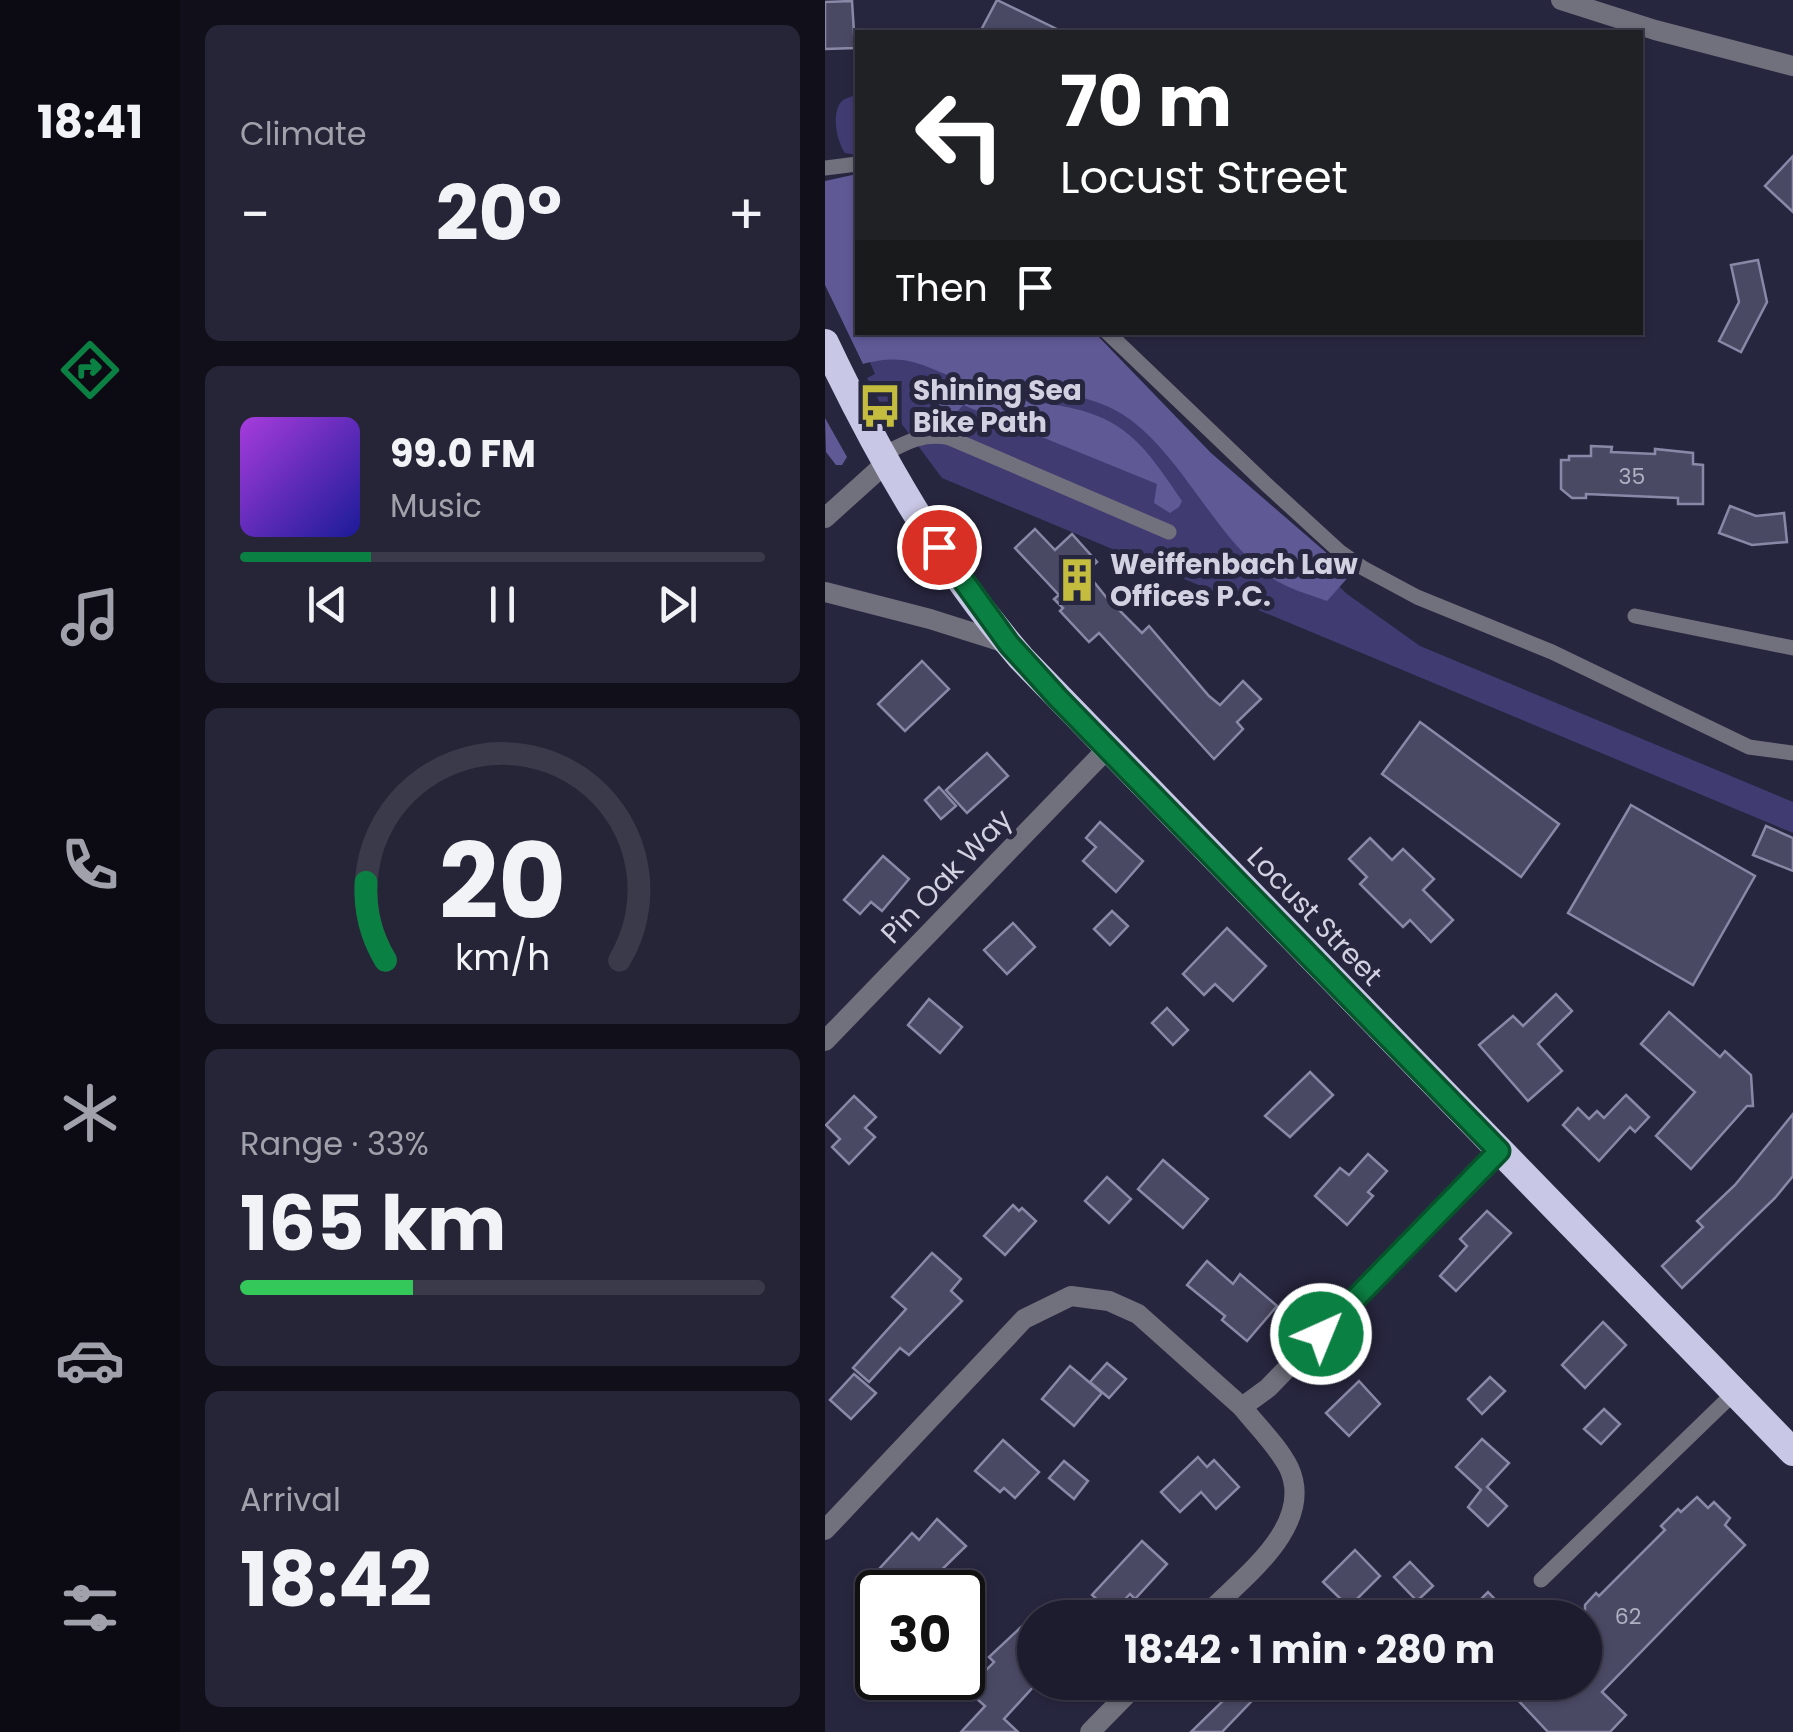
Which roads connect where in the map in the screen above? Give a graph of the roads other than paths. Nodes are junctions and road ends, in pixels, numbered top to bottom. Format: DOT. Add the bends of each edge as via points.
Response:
graph roads {
  1 [pos="1561,0"];
  2 [pos="1793,66"];
  3 [pos="855,164"];
  4 [pos="825,168"];
  5 [pos="1110,335"];
  6 [pos="825,343"];
  7 [pos="884,459"];
  8 [pos="825,518"];
  9 [pos="1169,532"];
  10 [pos="825,592"];
  11 [pos="1635,616"];
  12 [pos="1009,644"];
  13 [pos="1793,648"];
  14 [pos="1107,749"];
  15 [pos="1793,754"];
  16 [pos="825,1041"];
  17 [pos="1499,1151"];
  18 [pos="1735,1393"];
  19 [pos="1242,1407"];
  20 [pos="1793,1452"];
  21 [pos="825,1530"];
  22 [pos="1541,1580"];
  23 [pos="1220,1600"];
  24 [pos="1122,1700"];
  25 [pos="1091,1732"];
  1 -- 2 [label="street"];
  3 -- 4 [label="lane"];
  5 -- 15 [label="lane" via="1363,568 1749,747"];
  6 -- 7 [label="highway, Locust Street"];
  7 -- 8 [label="street"];
  7 -- 9 [label="lane" via="917,438 949,438"];
  7 -- 12 [label="highway, Locust Street" via="923,526"];
  10 -- 12 [label="street"];
  11 -- 13 [label="lane"];
  12 -- 14 [label="highway, Locust Street"];
  14 -- 16 [label="street, Pin Oak Way"];
  14 -- 17 [label="highway, Locust Street"];
  17 -- 18 [label="highway, Locust Street"];
  17 -- 19 [label="street"];
  18 -- 20 [label="highway, Locust Street"];
  18 -- 22 [label="lane"];
  19 -- 21 [label="street" via="1138,1314 1109,1301 1071,1296 1024,1319"];
  19 -- 23 [label="street" via="1291,1472 1295,1505 1283,1534"];
  24 -- 25 [label="street"];
}
